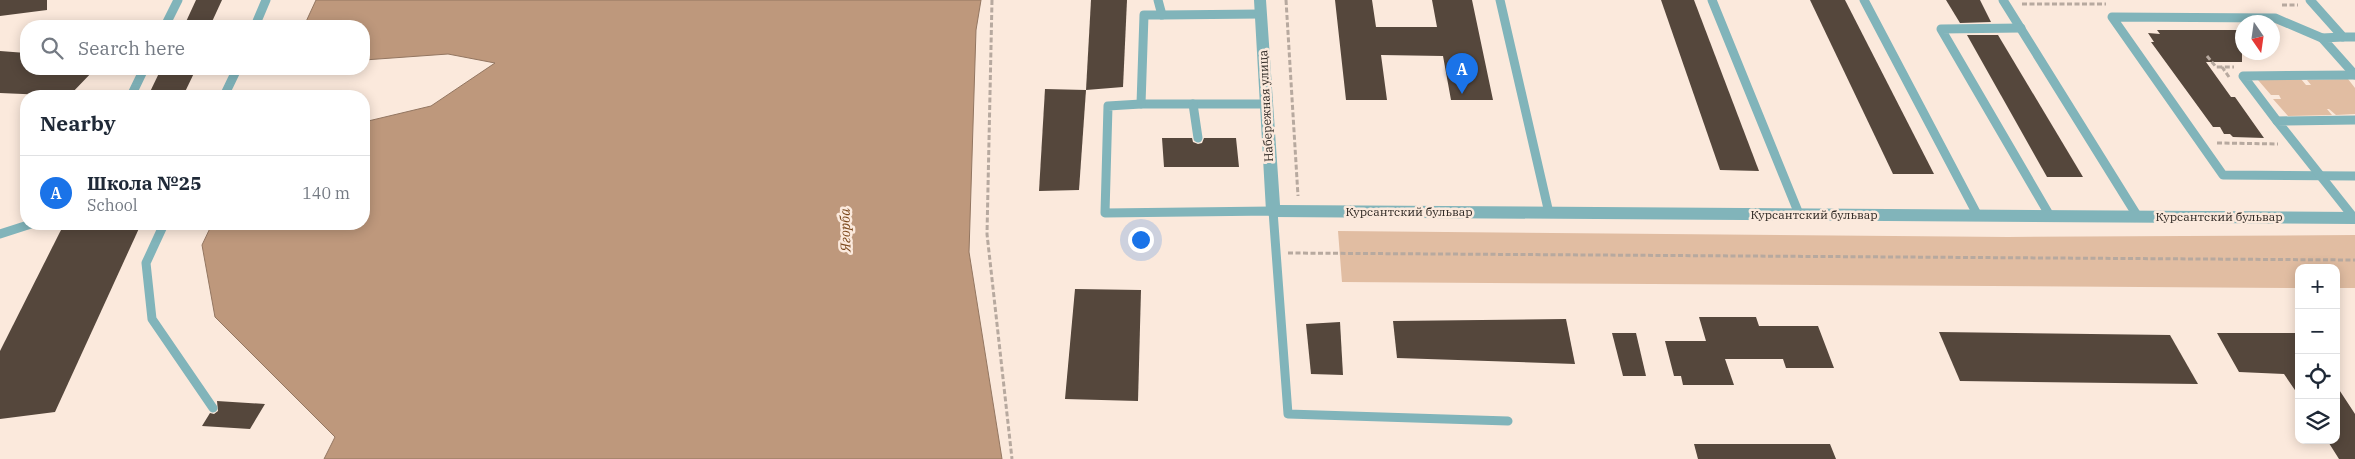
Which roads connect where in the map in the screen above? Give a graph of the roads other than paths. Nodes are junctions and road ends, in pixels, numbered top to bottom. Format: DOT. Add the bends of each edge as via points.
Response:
graph roads {
  1 [pos="178,0"];
  2 [pos="266,0"];
  3 [pos="1158,0"];
  4 [pos="1500,0"];
  5 [pos="1712,0"];
  6 [pos="1864,0"];
  7 [pos="2003,0"];
  8 [pos="2310,0"];
  9 [pos="1260,7"];
  10 [pos="1162,15"];
  11 [pos="168,20"];
  12 [pos="258,20"];
  13 [pos="2021,28"];
  14 [pos="2343,37"];
  15 [pos="2355,37"];
  16 [pos="2322,38"];
  17 [pos="141,75"];
  18 [pos="234,75"];
  19 [pos="134,90"];
  20 [pos="227,90"];
  21 [pos="1141,104"];
  22 [pos="1193,104"];
  23 [pos="1265,104"];
  24 [pos="2355,120"];
  25 [pos="2277,121"];
  26 [pos="1198,138"];
  27 [pos="2321,176"];
  28 [pos="2355,176"];
  29 [pos="1273,211"];
  30 [pos="1549,213"];
  31 [pos="1799,214"];
  32 [pos="1978,216"];
  33 [pos="2050,216"];
  34 [pos="2138,217"];
  35 [pos="2355,218"];
  36 [pos="20,228"];
  37 [pos="161,230"];
  38 [pos="0,234"];
  39 [pos="213,408"];
  40 [pos="1508,421"];
  1 -- 11 [label="lane"];
  2 -- 12 [label="lane"];
  3 -- 10 [label="lane"];
  4 -- 30 [label="lane"];
  5 -- 31 [label="lane"];
  6 -- 32 [label="lane"];
  7 -- 13 [label="lane"];
  8 -- 14 [label="lane"];
  9 -- 10 [label="lane"];
  9 -- 23 [label="street, Набережная улица"];
  10 -- 21 [label="lane" via="1144,15"];
  13 -- 33 [label="lane" via="1941,29"];
  13 -- 34 [label="lane"];
  14 -- 15 [label="lane"];
  14 -- 16 [label="lane"];
  16 -- 25 [label="lane" via="2355,75 2243,76"];
  16 -- 27 [label="lane" via="2275,18 2112,16 2223,175"];
  17 -- 19 [label="lane"];
  18 -- 20 [label="lane"];
  21 -- 22 [label="lane"];
  21 -- 29 [label="lane" via="1108,106 1105,213"];
  22 -- 23 [label="lane"];
  22 -- 26 [label="lane"];
  23 -- 29 [label="street, Набережная улица"];
  24 -- 25 [label="lane"];
  25 -- 27 [label="lane"];
  27 -- 28 [label="lane"];
  27 -- 35 [label="lane"];
  29 -- 30 [label="street, Курсантский бульвар"];
  29 -- 40 [label="lane" via="1288,414"];
  30 -- 31 [label="street, Курсантский бульвар"];
  31 -- 32 [label="street, Курсантский бульвар"];
  32 -- 33 [label="street, Курсантский бульвар"];
  33 -- 34 [label="street, Курсантский бульвар"];
  34 -- 35 [label="street, Курсантский бульвар"];
  36 -- 38 [label="lane"];
  37 -- 39 [label="lane" via="146,263 152,319"];
}
